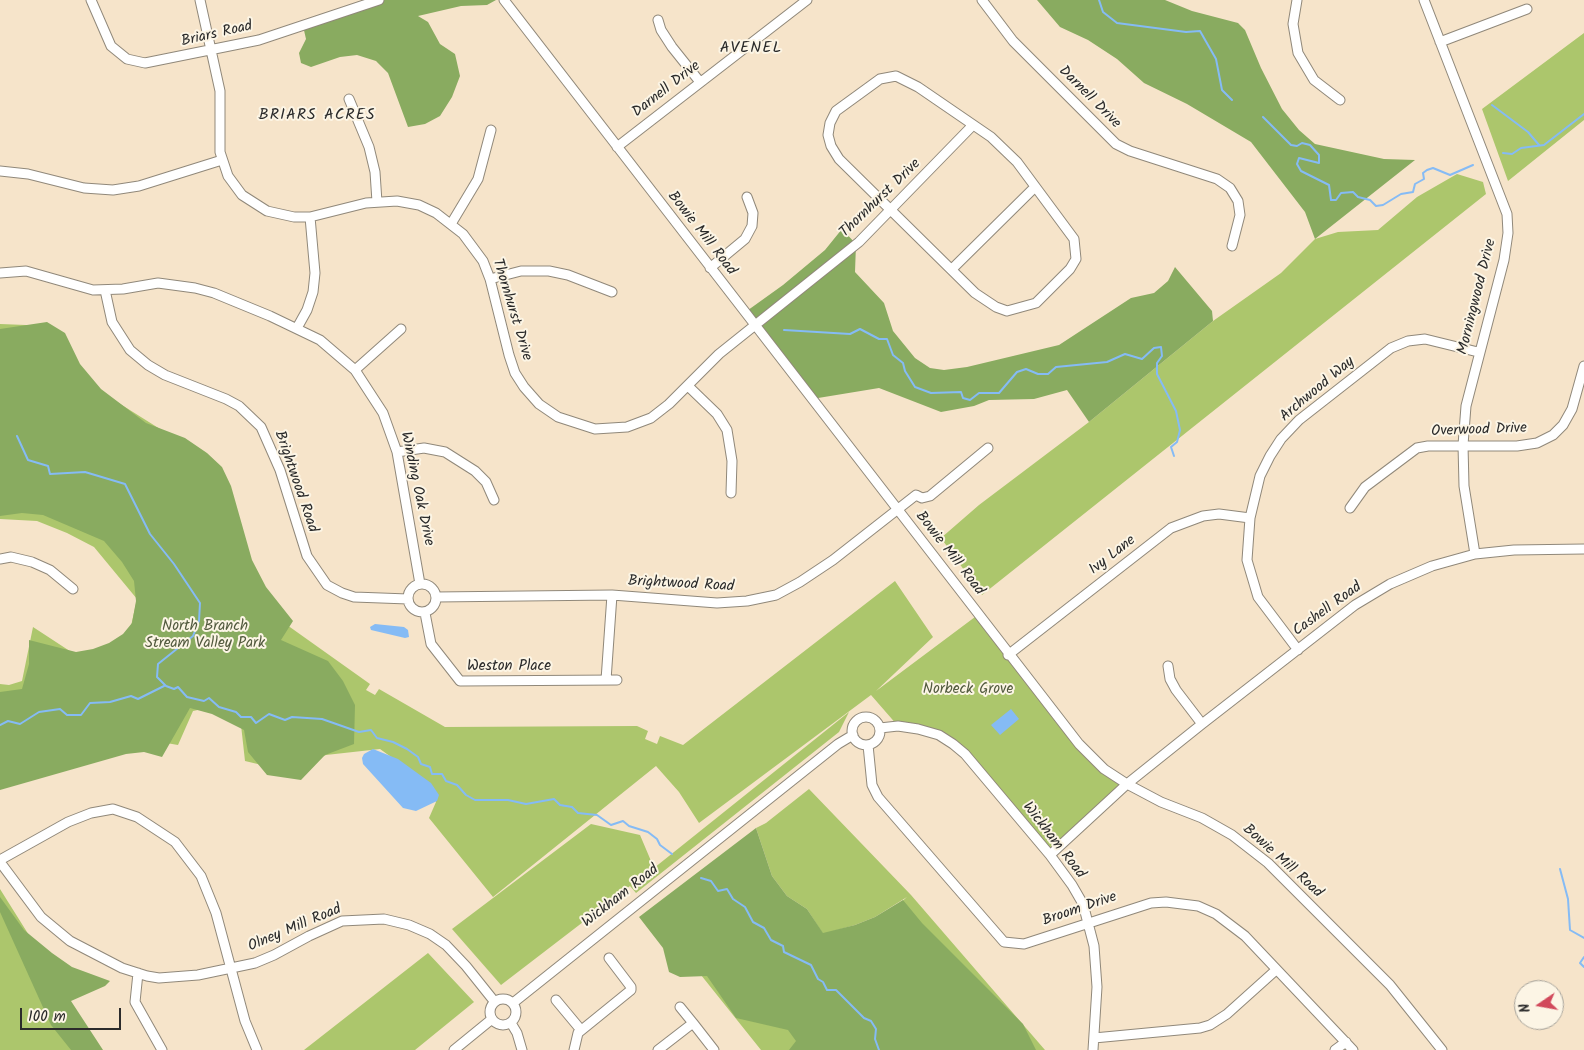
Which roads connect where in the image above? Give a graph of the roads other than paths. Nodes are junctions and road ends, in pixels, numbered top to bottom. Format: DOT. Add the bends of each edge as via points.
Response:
graph roads {
  1 [pos="91,0"];
  2 [pos="200,0"];
  3 [pos="380,0"];
  4 [pos="504,0"];
  5 [pos="807,0"];
  6 [pos="982,0"];
  7 [pos="1298,0"];
  8 [pos="1424,0"];
  9 [pos="1527,9"];
  10 [pos="658,20"];
  11 [pos="1440,42"];
  12 [pos="212,51"];
  13 [pos="700,82"];
  14 [pos="350,99"];
  15 [pos="1340,100"];
  16 [pos="974,125"];
  17 [pos="491,130"];
  18 [pos="616,148"];
  19 [pos="222,160"];
  20 [pos="0,171"];
  21 [pos="1035,187"];
  22 [pos="747,197"];
  23 [pos="377,202"];
  24 [pos="892,210"];
  25 [pos="310,217"];
  26 [pos="452,224"];
  27 [pos="1232,246"];
  28 [pos="710,268"];
  29 [pos="952,269"];
  30 [pos="0,273"];
  31 [pos="490,279"];
  32 [pos="105,290"];
  33 [pos="612,292"];
  34 [pos="753,325"];
  35 [pos="297,328"];
  36 [pos="401,330"];
  37 [pos="1478,352"];
  38 [pos="1584,366"];
  39 [pos="355,370"];
  40 [pos="688,386"];
  41 [pos="1463,445"];
  42 [pos="988,448"];
  43 [pos="397,452"];
  44 [pos="731,493"];
  45 [pos="494,500"];
  46 [pos="1350,508"];
  47 [pos="897,510"];
  48 [pos="1250,518"];
  49 [pos="1584,549"];
  50 [pos="1475,554"];
  51 [pos="0,559"];
  52 [pos="420,584"];
  53 [pos="73,589"];
  54 [pos="612,595"];
  55 [pos="436,597"];
  56 [pos="408,599"];
  57 [pos="425,613"];
  58 [pos="1298,650"];
  59 [pos="1008,655"];
  60 [pos="1168,666"];
  61 [pos="606,680"];
  62 [pos="617,680"];
  63 [pos="1202,724"];
  64 [pos="880,728"];
  65 [pos="853,736"];
  66 [pos="868,746"];
  67 [pos="1128,784"];
  68 [pos="1038,842"];
  69 [pos="1064,842"];
  70 [pos="1050,855"];
  71 [pos="0,861"];
  72 [pos="1089,922"];
  73 [pos="609,958"];
  74 [pos="229,966"];
  75 [pos="1276,970"];
  76 [pos="138,973"];
  77 [pos="556,1000"];
  78 [pos="494,1001"];
  79 [pos="513,1003"];
  80 [pos="680,1007"];
  81 [pos="492,1020"];
  82 [pos="511,1023"];
  83 [pos="692,1023"];
  84 [pos="581,1030"];
  85 [pos="1094,1038"];
  86 [pos="1346,1042"];
  87 [pos="162,1050"];
  88 [pos="257,1050"];
  89 [pos="454,1050"];
  90 [pos="522,1050"];
  91 [pos="574,1050"];
  92 [pos="658,1050"];
  93 [pos="714,1050"];
  94 [pos="1093,1050"];
  95 [pos="1335,1050"];
  96 [pos="1353,1050"];
  97 [pos="1442,1050"];
  1 -- 12 [label="street, Briars Road" via="111,46 127,59 152,63"];
  2 -- 12 [label="street, Thornhurst Drive"];
  3 -- 12 [label="street, Briars Road" via="259,40"];
  4 -- 18 [label="street, Bowie Mill Road"];
  5 -- 13 [label="street, Darnell Drive"];
  6 -- 27 [label="street, Darnell Drive" via="1013,40 1116,144 1217,179 1230,188 1238,201 1240,215"];
  7 -- 15 [label="street" via="1293,24 1298,53 1314,80"];
  8 -- 11 [label="street, Morningwood Drive"];
  9 -- 11 [label="street"];
  10 -- 13 [label="street" via="672,48"];
  11 -- 37 [label="street, Morningwood Drive" via="1507,214 1504,260"];
  12 -- 19 [label="street, Thornhurst Drive" via="220,91 218,137"];
  13 -- 18 [label="street, Darnell Drive"];
  14 -- 23 [label="street" via="369,147"];
  16 -- 21 [label="street" via="1017,162"];
  16 -- 24 [label="street, Thornhurst Drive"];
  16 -- 24 [label="street" via="896,76 880,79 836,111 828,134 831,146 839,159"];
  17 -- 26 [label="street" via="478,179"];
  18 -- 28 [label="street, Bowie Mill Road"];
  19 -- 20 [label="street" via="139,186 113,190 84,188 23,173"];
  19 -- 25 [label="street, Thornhurst Drive" via="234,184 254,204 279,215"];
  21 -- 29 [label="street"];
  21 -- 29 [label="street" via="1074,239 1076,259 1059,282 1036,303 1007,311 983,299"];
  22 -- 28 [label="street" via="753,213 752,226 745,239"];
  23 -- 25 [label="street, Thornhurst Drive"];
  23 -- 26 [label="street, Thornhurst Drive" via="419,205"];
  24 -- 29 [label="street"];
  24 -- 34 [label="street, Thornhurst Drive" via="859,242"];
  25 -- 35 [label="street" via="315,273 313,292"];
  26 -- 31 [label="street, Thornhurst Drive" via="475,247"];
  28 -- 34 [label="street, Bowie Mill Road"];
  30 -- 32 [label="street, Winding Oak Drive" via="26,272 78,287"];
  31 -- 33 [label="street" via="521,271 549,271"];
  31 -- 40 [label="street, Thornhurst Drive" via="515,372 539,404 558,417 595,429 627,427 651,418"];
  32 -- 35 [label="street, Winding Oak Drive" via="158,283 194,288 214,293"];
  32 -- 56 [label="street, Brightwood Road" via="112,322 130,350 165,375 233,402 261,427 280,470 307,556 327,584 354,597"];
  34 -- 40 [label="street, Thornhurst Drive"];
  34 -- 47 [label="street, Bowie Mill Road"];
  35 -- 39 [label="street, Winding Oak Drive" via="320,340"];
  36 -- 39 [label="street"];
  37 -- 41 [label="street, Morningwood Drive" via="1466,406"];
  37 -- 48 [label="street, Archwood Way" via="1425,339 1408,341 1392,348 1300,420 1281,439 1260,476"];
  38 -- 41 [label="street, Overwood Drive" via="1572,409 1554,435 1537,443 1517,446"];
  39 -- 43 [label="street, Winding Oak Drive" via="383,413"];
  40 -- 44 [label="street" via="717,414 727,430 732,461"];
  41 -- 46 [label="street, Overwood Drive" via="1428,446 1412,451 1365,487"];
  41 -- 50 [label="street, Morningwood Drive" via="1464,486"];
  42 -- 47 [label="street, Brightwood Road" via="930,496 916,496"];
  43 -- 45 [label="street" via="424,448 445,452 475,471 486,482"];
  43 -- 52 [label="street, Winding Oak Drive"];
  47 -- 54 [label="street, Brightwood Road" via="833,560 776,595 717,603"];
  47 -- 59 [label="street, Bowie Mill Road"];
  48 -- 58 [label="street, Archwood Way" via="1247,560 1252,584 1269,614"];
  48 -- 59 [label="street, Ivy Lane" via="1219,514 1203,516 1171,528"];
  49 -- 50 [label="street, Cashell Road"];
  50 -- 58 [label="street, Cashell Road" via="1432,566 1390,584 1355,605"];
  51 -- 53 [label="street" via="11,557 32,562 50,570"];
  52 -- 55 [label="street" via="430,586"];
  52 -- 56 [label="street" via="410,590"];
  54 -- 55 [label="street, Brightwood Road"];
  54 -- 61 [label="street"];
  55 -- 57 [label="street" via="434,606"];
  56 -- 57 [label="street" via="414,610"];
  57 -- 61 [label="street, Weston Place" via="431,644 460,681"];
  58 -- 63 [label="street, Cashell Road"];
  59 -- 67 [label="street, Bowie Mill Road" via="1079,744 1104,769"];
  60 -- 63 [label="street" via="1176,690"];
  61 -- 62 [label="street, Weston Place"];
  63 -- 67 [label="street, Cashell Road"];
  64 -- 65 [label="street" via="875,721 863,718 855,723"];
  64 -- 66 [label="street" via="878,740"];
  64 -- 68 [label="street, Wickham Road" via="918,729 939,735 953,744"];
  65 -- 66 [label="street" via="857,742"];
  65 -- 79 [label="street, Wickham Road" via="838,744 762,804 757,804 748,815"];
  66 -- 72 [label="street, Broom Drive" via="872,785 878,798 1004,942 1024,944"];
  67 -- 69 [label="street, Cashell Road"];
  67 -- 97 [label="street, Bowie Mill Road" via="1161,802 1202,818 1232,835 1268,863 1390,985"];
  68 -- 69 [label="street" via="1049,845"];
  68 -- 70 [label="street, Wickham Road"];
  69 -- 70 [label="street, Cashell Road"];
  70 -- 72 [label="street, Wickham Road" via="1072,885"];
  71 -- 74 [label="street" via="68,822 91,813 113,809 137,817 175,842 201,876 216,913"];
  71 -- 76 [label="street, Olney Mill Road" via="41,917 70,941"];
  72 -- 75 [label="street, Broom Drive" via="1151,903 1198,906 1230,923"];
  72 -- 85 [label="street, Wickham Road" via="1096,964"];
  73 -- 84 [label="street" via="631,990"];
  74 -- 76 [label="street, Olney Mill Road" via="198,975 159,978"];
  74 -- 78 [label="street, Olney Mill Road" via="255,963 274,956 342,921 384,919 409,925 446,945"];
  74 -- 88 [label="street"];
  75 -- 85 [label="street" via="1210,1025"];
  75 -- 86 [label="street, Broom Drive"];
  76 -- 87 [label="street" via="135,1002"];
  77 -- 84 [label="street"];
  78 -- 79 [label="street" via="504,998"];
  78 -- 81 [label="street" via="490,1010"];
  79 -- 82 [label="street" via="516,1015"];
  80 -- 83 [label="street"];
  81 -- 82 [label="street" via="503,1025"];
  81 -- 89 [label="street"];
  82 -- 90 [label="street"];
  83 -- 92 [label="street"];
  83 -- 93 [label="street"];
  84 -- 91 [label="street" via="575,1039"];
  85 -- 94 [label="street, Wickham Road"];
  86 -- 95 [label="street"];
  86 -- 96 [label="street, Broom Drive"];
}
